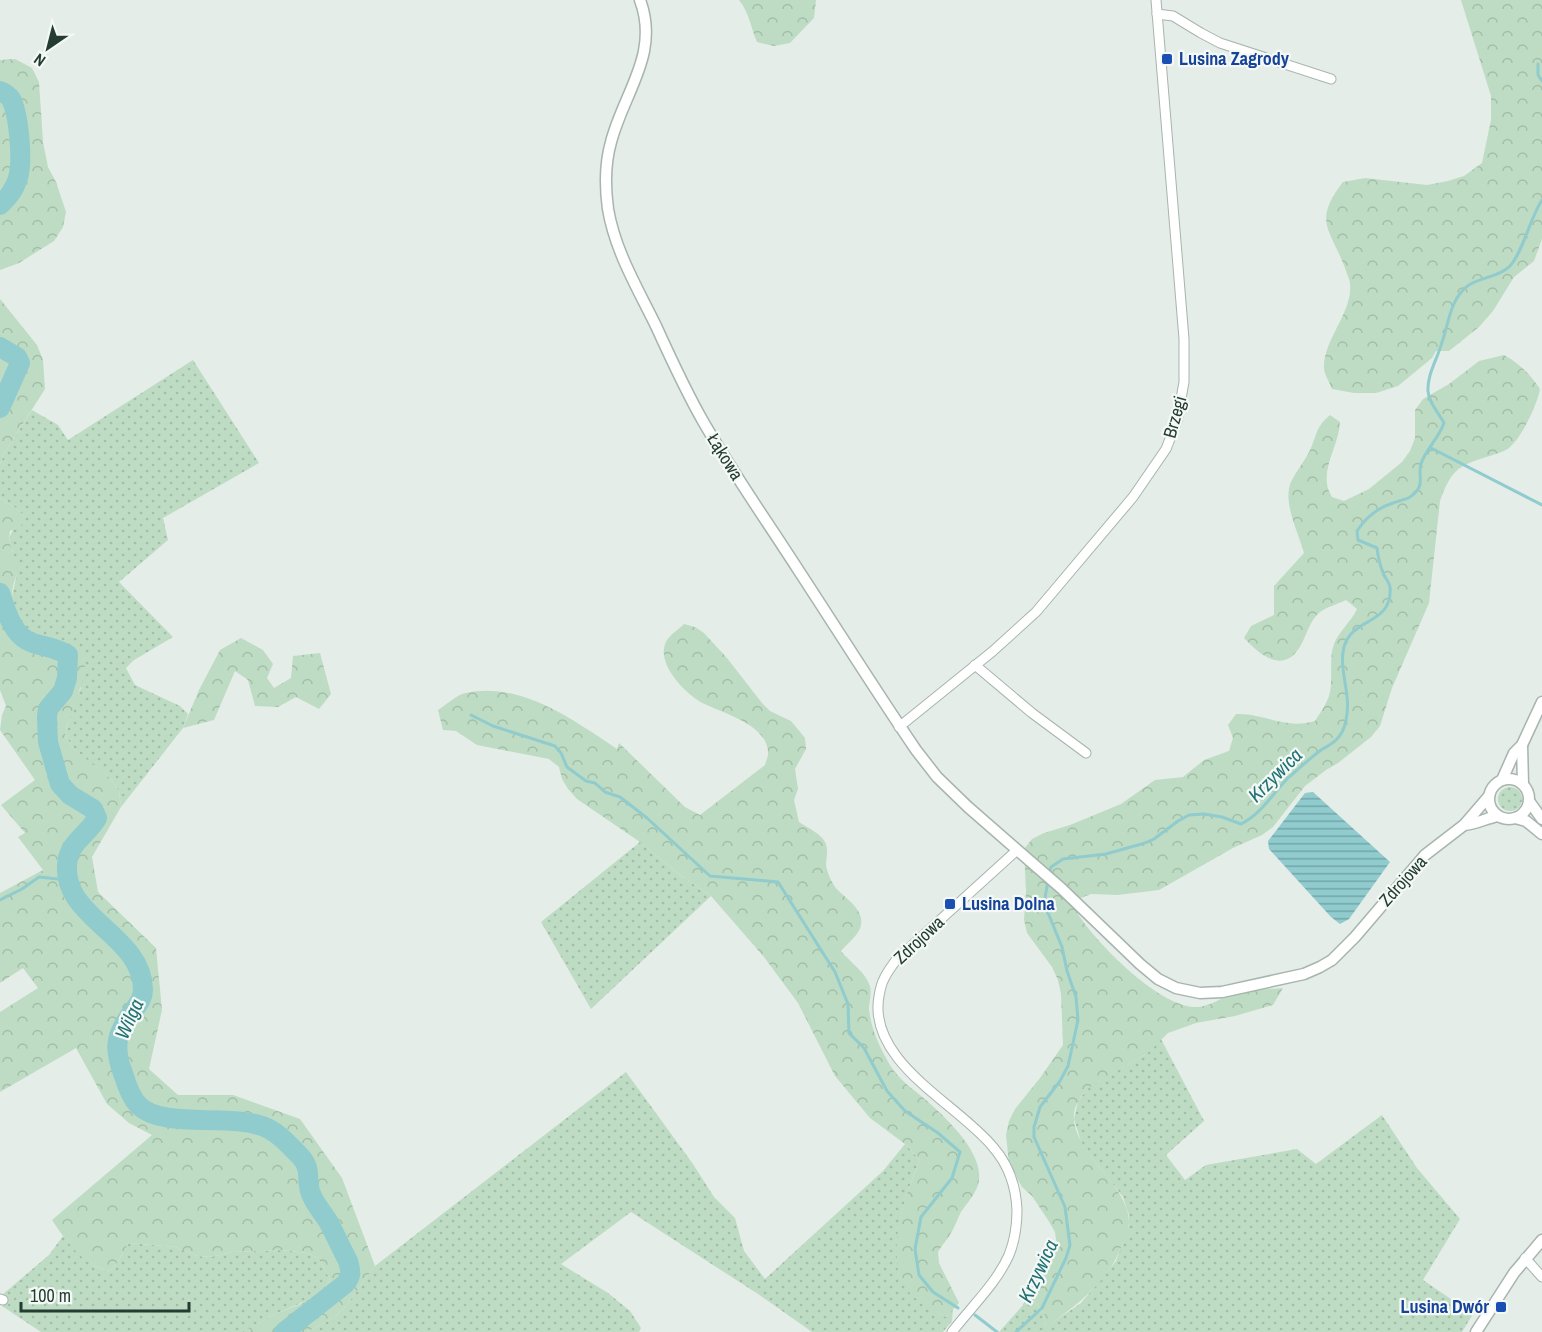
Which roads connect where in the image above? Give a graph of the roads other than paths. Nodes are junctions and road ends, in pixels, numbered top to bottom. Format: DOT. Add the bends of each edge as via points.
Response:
graph roads {
  1 [pos="640,0"];
  2 [pos="1156,0"];
  3 [pos="1157,14"];
  4 [pos="1331,79"];
  5 [pos="975,665"];
  6 [pos="1542,702"];
  7 [pos="899,727"];
  8 [pos="1522,745"];
  9 [pos="1086,753"];
  10 [pos="1502,780"];
  11 [pos="1523,784"];
  12 [pos="1489,796"];
  13 [pos="1529,801"];
  14 [pos="1498,816"];
  15 [pos="1515,818"];
  16 [pos="1542,819"];
  17 [pos="1464,825"];
  18 [pos="1542,834"];
  19 [pos="1016,851"];
  20 [pos="1542,1240"];
  21 [pos="1525,1258"];
  22 [pos="1542,1277"];
  23 [pos="952,1332"];
  24 [pos="1476,1332"];
  1 -- 7 [label="street, Łąkowa" via="646,22 646,48 613,135 607,164 606,190 614,233 704,423"];
  2 -- 3 [label="street, Brzegi"];
  3 -- 4 [label="street" via="1173,16 1220,43"];
  3 -- 5 [label="street, Brzegi" via="1184,339 1184,381 1177,422 1166,449 1098,540 1036,612"];
  5 -- 7 [label="street, Brzegi"];
  5 -- 9 [label="street"];
  6 -- 8 [label="street"];
  7 -- 19 [label="street, Łąkowa" via="937,777"];
  8 -- 10 [label="street"];
  8 -- 11 [label="street"];
  10 -- 11 [label="street"];
  10 -- 12 [label="street" via="1493,786"];
  11 -- 13 [label="street"];
  12 -- 14 [label="street" via="1491,808"];
  12 -- 17 [label="street, Zdrojowa"];
  13 -- 15 [label="street" via="1525,812"];
  13 -- 16 [label="street"];
  14 -- 15 [label="street"];
  14 -- 17 [label="street, Zdrojowa"];
  15 -- 18 [label="street" via="1526,821"];
  17 -- 19 [label="street, Zdrojowa" via="1425,855 1332,960 1304,974 1222,992 1200,993 1158,979"];
  19 -- 23 [label="street, Zdrojowa" via="896,960 882,980 877,1007 882,1033 894,1054 995,1149 1011,1175 1017,1199 1017,1229 1009,1255 993,1282"];
  20 -- 21 [label="street"];
  21 -- 22 [label="street"];
  21 -- 24 [label="street"];
}
